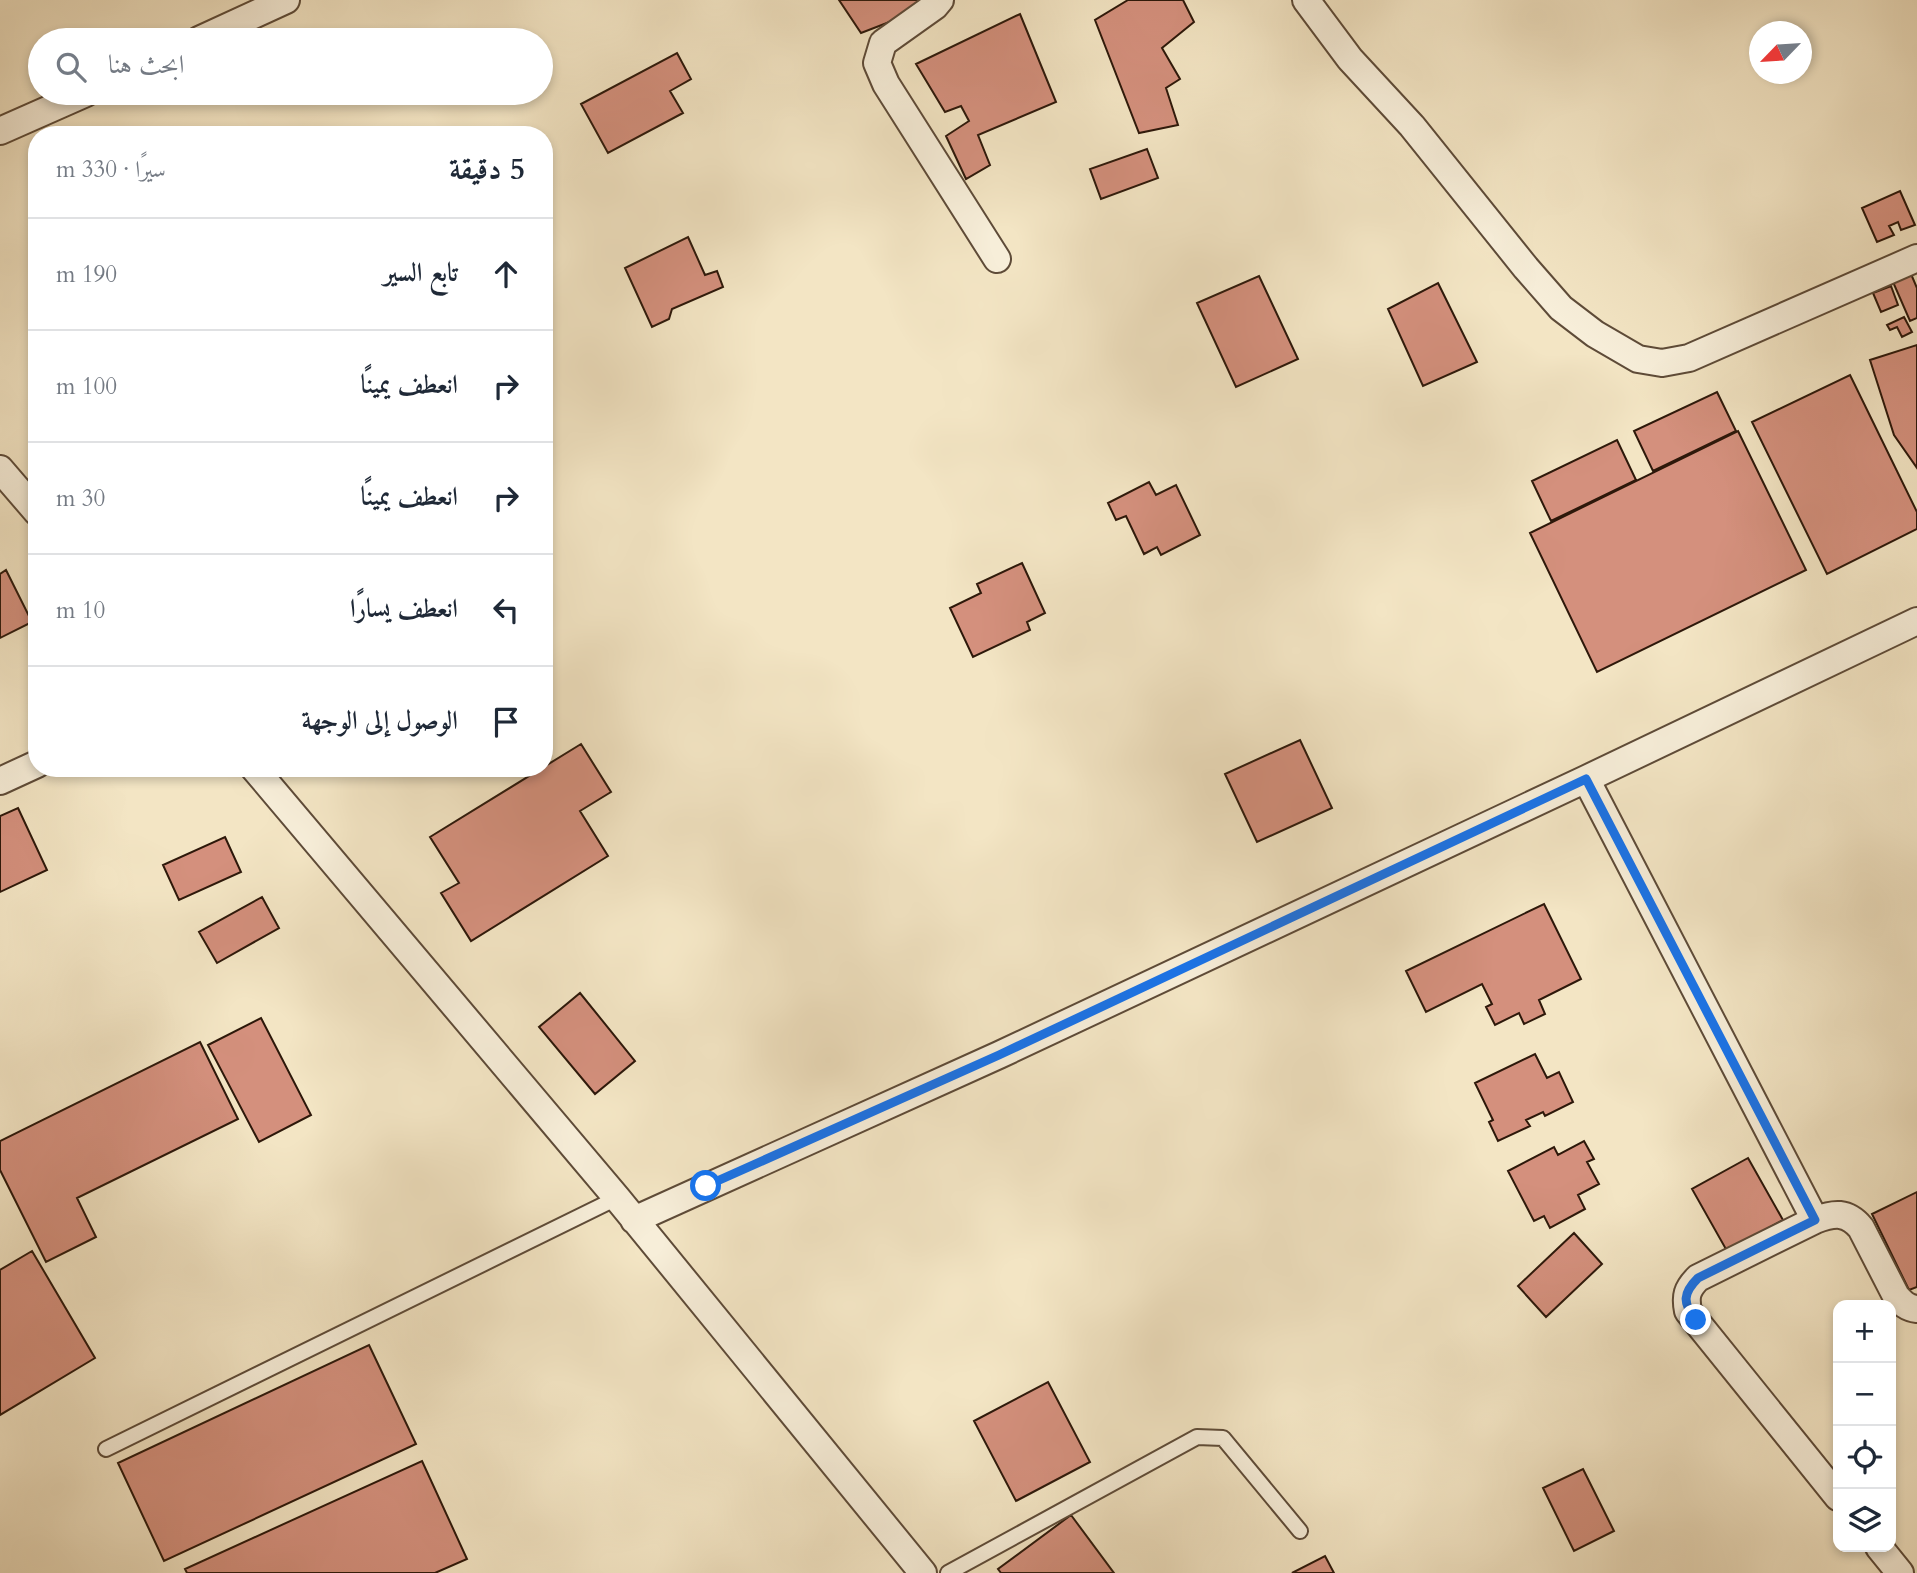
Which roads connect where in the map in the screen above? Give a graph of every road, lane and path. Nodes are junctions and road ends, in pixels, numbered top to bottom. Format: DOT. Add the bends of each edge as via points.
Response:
graph roads {
  1 [pos="286,0"];
  2 [pos="940,0"];
  3 [pos="1306,0"];
  4 [pos="225,28"];
  5 [pos="59,105"];
  6 [pos="0,131"];
  7 [pos="1917,258"];
  8 [pos="998,259"];
  9 [pos="0,468"];
  10 [pos="28,501"];
  11 [pos="1917,621"];
  12 [pos="28,768"];
  13 [pos="262,777"];
  14 [pos="1586,779"];
  15 [pos="0,781"];
  16 [pos="617,1198"];
  17 [pos="634,1220"];
  18 [pos="1815,1220"];
  19 [pos="1917,1309"];
  20 [pos="106,1449"];
  21 [pos="1833,1491"];
  22 [pos="1300,1531"];
  23 [pos="1883,1552"];
  24 [pos="923,1573"];
  25 [pos="948,1573"];
  26 [pos="1900,1573"];
  1 -- 4 [label="street"];
  2 -- 8 [label="street" via="883,43 877,63"];
  3 -- 7 [label="street" via="1350,59 1412,126 1561,308 1638,359 1662,363 1689,358"];
  5 -- 6 [label="street"];
  9 -- 10 [label="street"];
  11 -- 14 [label="street"];
  12 -- 15 [label="street"];
  13 -- 16 [label="street"];
  14 -- 17 [label="street" via="999,1055"];
  14 -- 18 [label="street"];
  16 -- 17 [label="street"];
  16 -- 20 [label="lane"];
  17 -- 24 [label="street"];
  18 -- 19 [label="street" via="1839,1214 1856,1221 1896,1296"];
  18 -- 21 [label="street" via="1698,1278 1685,1298 1688,1311"];
  22 -- 25 [label="lane" via="1223,1437 1197,1437"];
  23 -- 26 [label="street"];
}
